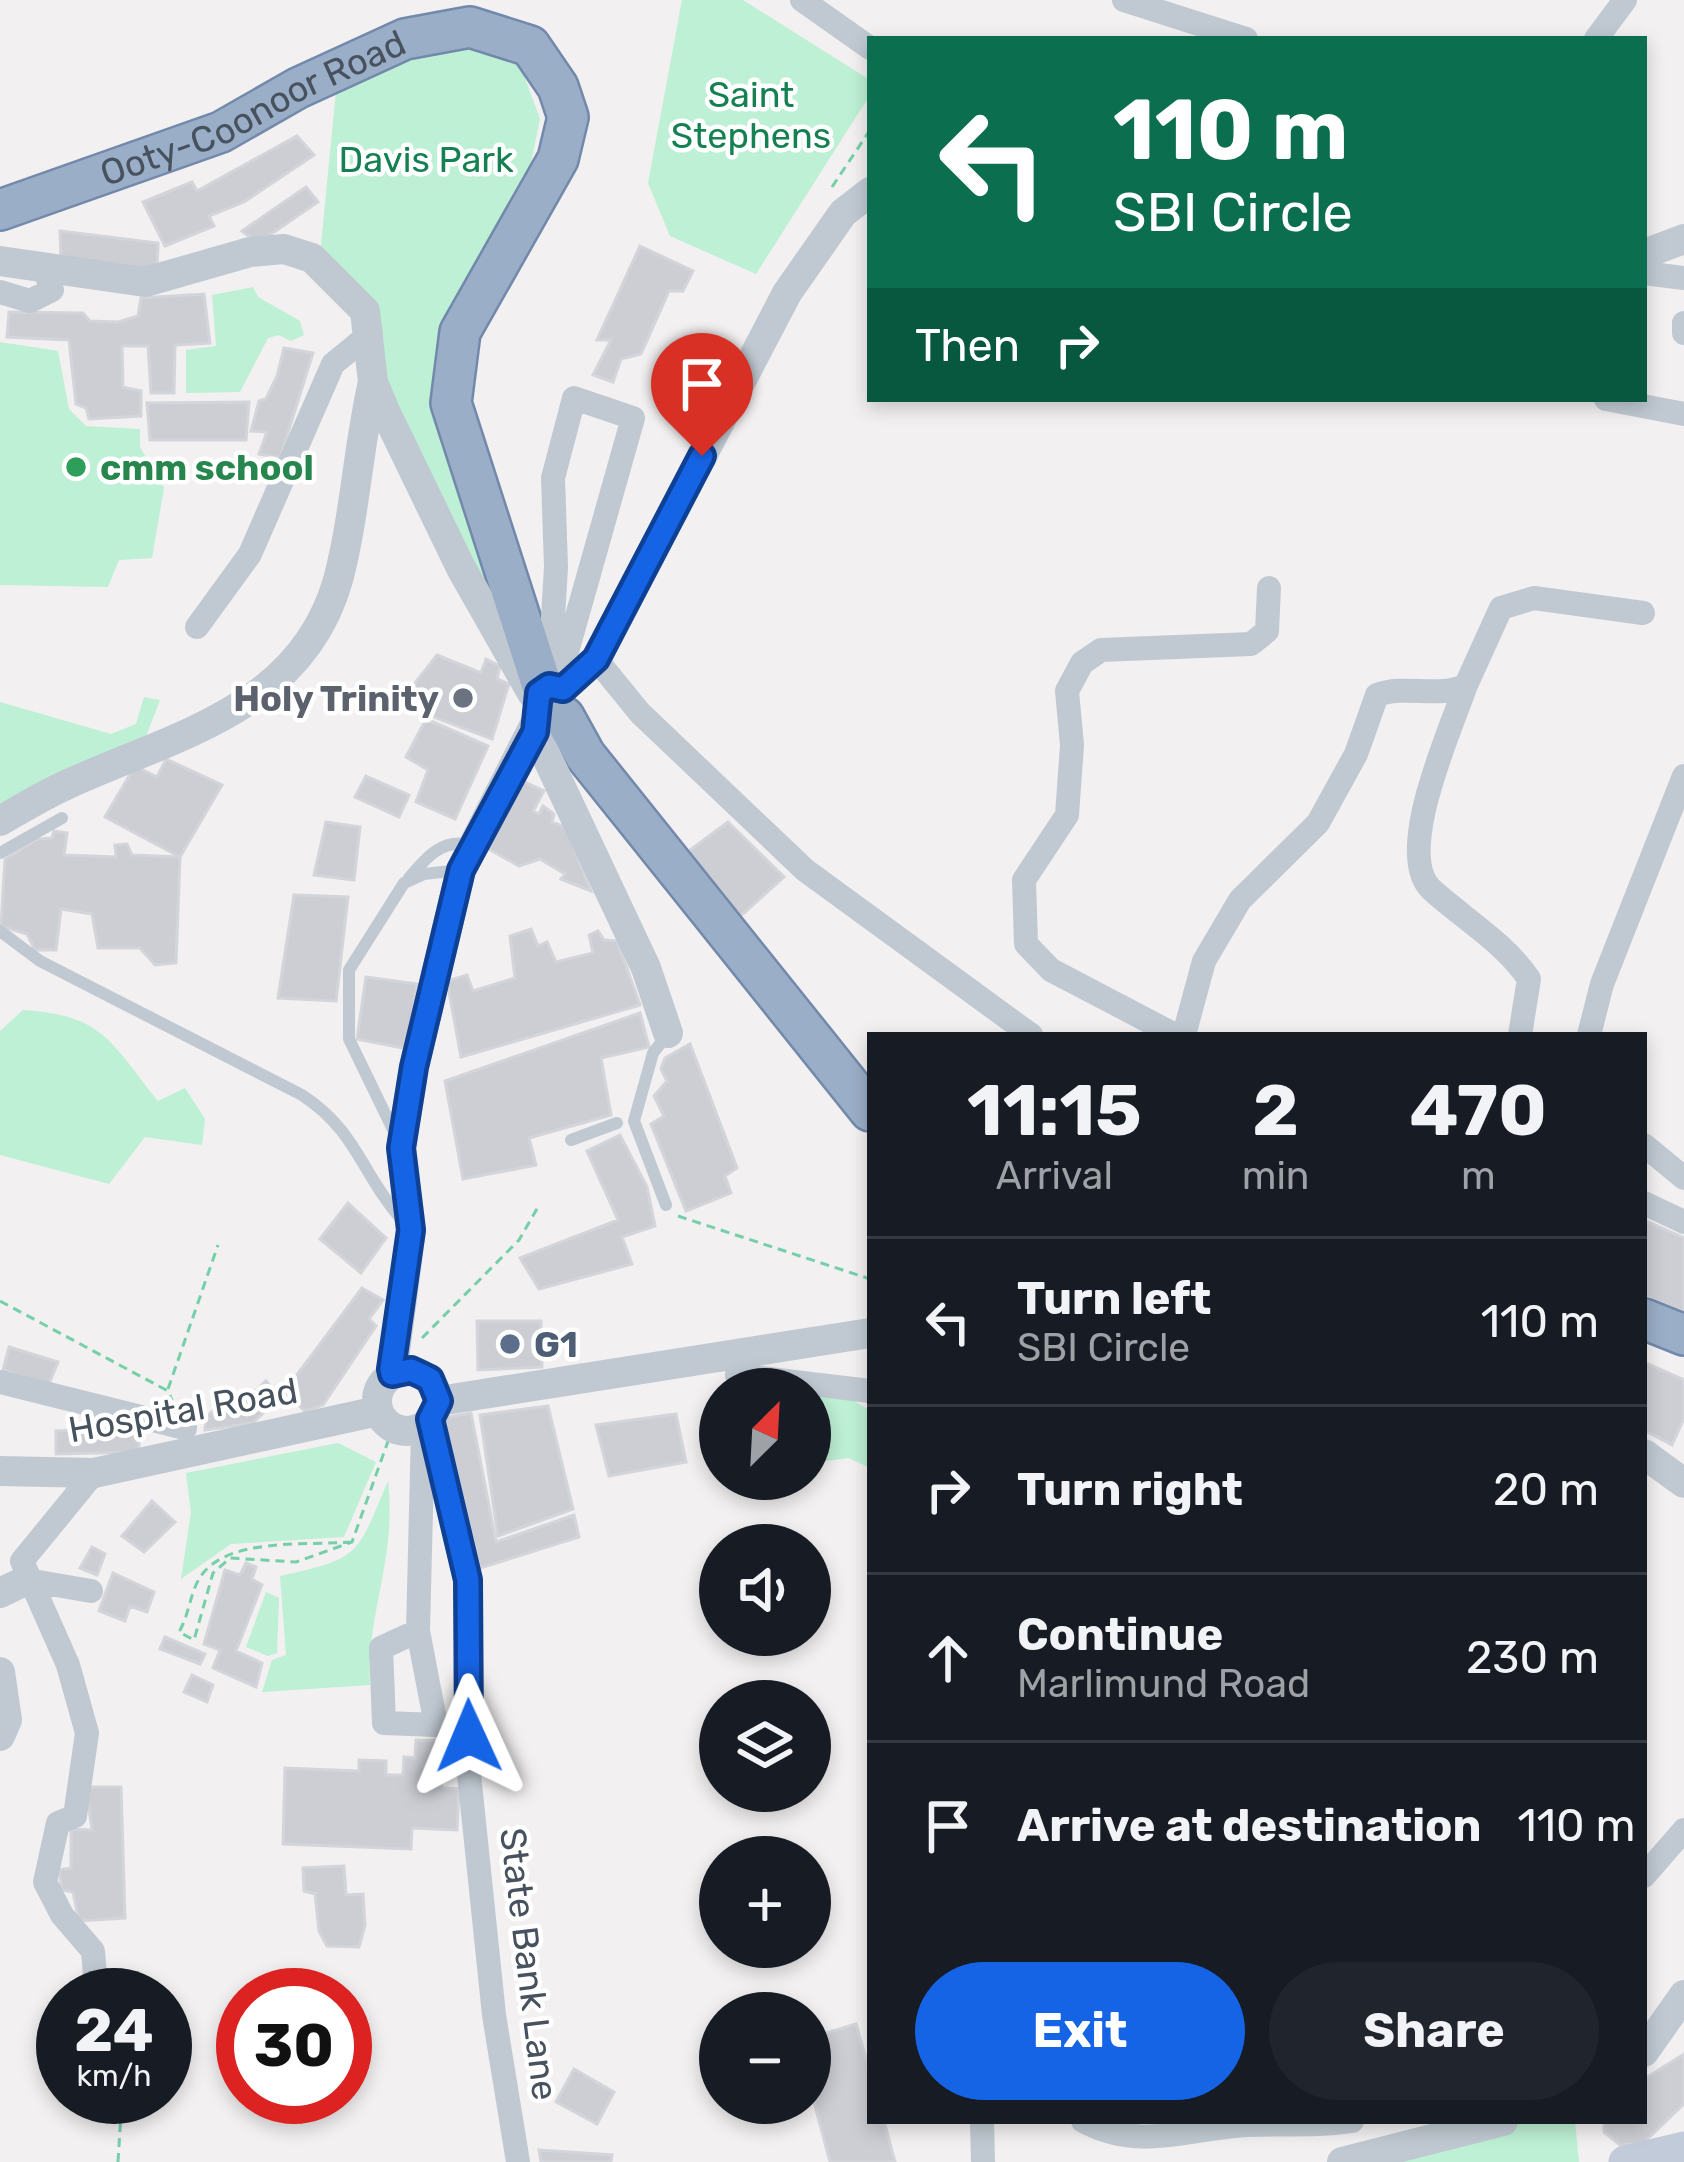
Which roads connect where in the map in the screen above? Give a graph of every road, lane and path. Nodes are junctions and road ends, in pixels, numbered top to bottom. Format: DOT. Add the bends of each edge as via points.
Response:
graph roads {
  1 [pos="802,0"];
  2 [pos="1124,0"];
  3 [pos="1625,0"];
  4 [pos="1237,36"];
  5 [pos="1598,36"];
  6 [pos="867,47"];
  7 [pos="867,194"];
  8 [pos="0,210"];
  9 [pos="1684,239"];
  10 [pos="1647,253"];
  11 [pos="0,261"];
  12 [pos="43,267"];
  13 [pos="1647,273"];
  14 [pos="1684,278"];
  15 [pos="0,292"];
  16 [pos="1684,323"];
  17 [pos="1684,333"];
  18 [pos="371,334"];
  19 [pos="373,382"];
  20 [pos="1622,402"];
  21 [pos="1684,414"];
  22 [pos="1269,588"];
  23 [pos="1643,614"];
  24 [pos="197,627"];
  25 [pos="596,659"];
  26 [pos="1466,685"];
  27 [pos="548,702"];
  28 [pos="1684,776"];
  29 [pos="62,818"];
  30 [pos="0,821"];
  31 [pos="0,853"];
  32 [pos="468,858"];
  33 [pos="404,883"];
  34 [pos="0,931"];
  35 [pos="1027,1032"];
  36 [pos="1173,1032"];
  37 [pos="1180,1032"];
  38 [pos="1520,1032"];
  39 [pos="1590,1032"];
  40 [pos="668,1033"];
  41 [pos="867,1107"];
  42 [pos="617,1123"];
  43 [pos="571,1140"];
  44 [pos="1647,1147"];
  45 [pos="401,1148"];
  46 [pos="1684,1178"];
  47 [pos="1647,1204"];
  48 [pos="666,1205"];
  49 [pos="538,1207"];
  50 [pos="683,1221"];
  51 [pos="1684,1222"];
  52 [pos="411,1230"];
  53 [pos="218,1245"];
  54 [pos="867,1279"];
  55 [pos="0,1301"];
  56 [pos="1647,1320"];
  57 [pos="867,1335"];
  58 [pos="1684,1335"];
  59 [pos="392,1371"];
  60 [pos="0,1382"];
  61 [pos="831,1386"];
  62 [pos="168,1391"];
  63 [pos="867,1391"];
  64 [pos="412,1418"];
  65 [pos="184,1428"];
  66 [pos="1647,1456"];
  67 [pos="0,1471"];
  68 [pos="94,1473"];
  69 [pos="1684,1483"];
  70 [pos="352,1542"];
  71 [pos="14,1587"];
  72 [pos="91,1591"];
  73 [pos="418,1631"];
  74 [pos="0,1672"];
  75 [pos="0,1736"];
  76 [pos="1684,1830"];
  77 [pos="1647,1873"];
  78 [pos="94,1968"];
  79 [pos="1684,1995"];
  80 [pos="1647,2047"];
  81 [pos="120,2124"];
  82 [pos="982,2124"];
  83 [pos="1088,2124"];
  84 [pos="1239,2124"];
  85 [pos="1490,2124"];
  86 [pos="1684,2148"];
  87 [pos="118,2162"];
  88 [pos="518,2162"];
  89 [pos="983,2162"];
  90 [pos="1342,2162"];
  91 [pos="1625,2162"];
  1 -- 6 [label="street"];
  2 -- 4 [label="street"];
  3 -- 5 [label="street"];
  7 -- 25 [label="street" via="843,213 787,293"];
  8 -- 27 [label="highway, Ooty-Coonoor Road" via="221,132 405,39 470,27 530,46 568,117 558,159 460,332 451,403"];
  9 -- 10 [label="street"];
  11 -- 12 [label="street"];
  12 -- 15 [label="street" via="52,290 29,302"];
  12 -- 18 [label="street" via="146,282 284,249 312,258 348,290"];
  13 -- 14 [label="street"];
  16 -- 17 [label="street"];
  18 -- 19 [label="street"];
  18 -- 24 [label="street" via="333,364 250,554"];
  19 -- 27 [label="street" via="461,568"];
  19 -- 30 [label="street" via="337,582 304,650 254,698 176,743 64,785"];
  20 -- 21 [label="street"];
  22 -- 36 [label="street" via="1267,631 1251,644 1101,650 1082,664 1067,691 1067,815 1024,880 1026,944 1051,970"];
  23 -- 26 [label="street" via="1534,598 1501,608"];
  25 -- 27 [label="street"];
  25 -- 35 [label="street" via="640,713 805,869"];
  26 -- 37 [label="street" via="1377,695 1318,823 1240,899 1204,961"];
  26 -- 38 [label="street" via="1421,821 1416,862 1426,885 1529,979"];
  27 -- 27 [label="street" via="553,478 574,398 633,418"];
  27 -- 32 [label="street"];
  27 -- 40 [label="street"];
  27 -- 41 [label="highway, Ooty-Coonoor Road"];
  28 -- 39 [label="street"];
  29 -- 31 [label="lane"];
  32 -- 33 [label="lane"];
  32 -- 33 [label="lane" via="455,841 431,852"];
  32 -- 45 [label="street"];
  33 -- 45 [label="lane" via="349,970 345,1006 360,1071"];
  34 -- 52 [label="lane" via="40,961 337,1118 374,1188"];
  40 -- 48 [label="lane" via="653,1053 634,1121"];
  42 -- 43 [label="lane"];
  44 -- 46 [label="street"];
  45 -- 52 [label="street"];
  47 -- 51 [label="street"];
  49 -- 59 [label="path" via="519,1240"];
  50 -- 54 [label="path"];
  52 -- 59 [label="street"];
  53 -- 62 [label="path"];
  55 -- 62 [label="path"];
  56 -- 58 [label="highway"];
  57 -- 64 [label="street, Hospital Road"];
  59 -- 64 [label="street" via="381,1384"];
  59 -- 64 [label="street" via="430,1379"];
  60 -- 65 [label="street"];
  61 -- 63 [label="street"];
  62 -- 65 [label="path"];
  64 -- 68 [label="street, Hospital Road"];
  64 -- 70 [label="path"];
  64 -- 73 [label="street"];
  64 -- 88 [label="street, State Bank Lane" via="468,1580 470,1774"];
  66 -- 69 [label="street"];
  67 -- 68 [label="street, Hospital Road"];
  68 -- 71 [label="street" via="22,1561"];
  70 -- 70 [label="path" via="296,1562 230,1558 213,1573 194,1640 179,1632 199,1578 230,1552"];
  71 -- 72 [label="street"];
  71 -- 78 [label="street" via="68,1665 87,1733 75,1816 58,1823 45,1882 93,1952"];
  74 -- 75 [label="street" via="7,1720"];
  76 -- 77 [label="street"];
  79 -- 80 [label="street"];
  81 -- 87 [label="path"];
  82 -- 89 [label="street"];
  83 -- 84 [label="street" via="1113,2137 1160,2138"];
  85 -- 90 [label="street"];
  86 -- 91 [label="main road"];
}
